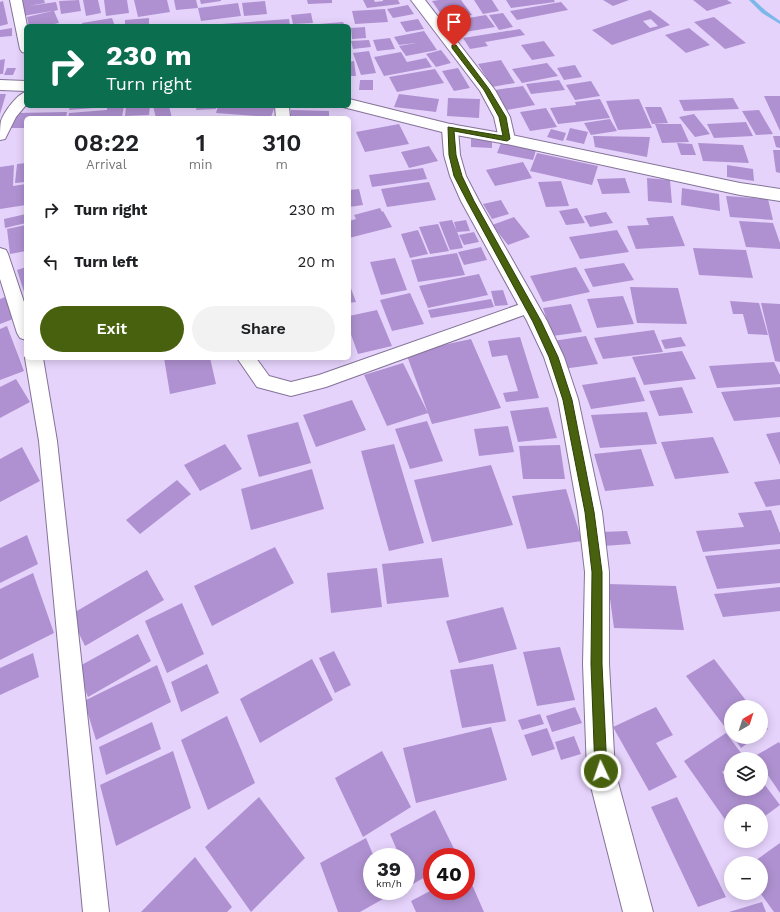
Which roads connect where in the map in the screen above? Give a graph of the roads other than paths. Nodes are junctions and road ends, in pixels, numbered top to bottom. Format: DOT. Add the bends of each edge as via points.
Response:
graph roads {
  1 [pos="16,0"];
  2 [pos="418,0"];
  3 [pos="24,39"];
  4 [pos="0,85"];
  5 [pos="24,86"];
  6 [pos="24,98"];
  7 [pos="351,104"];
  8 [pos="450,128"];
  9 [pos="0,136"];
  10 [pos="507,139"];
  11 [pos="780,195"];
  12 [pos="0,254"];
  13 [pos="529,307"];
  14 [pos="24,327"];
  15 [pos="34,360"];
  16 [pos="247,360"];
  17 [pos="96,912"];
  18 [pos="638,912"];
  1 -- 3 [label="street"];
  2 -- 10 [label="street" via="487,90 502,117"];
  4 -- 5 [label="street"];
  6 -- 9 [label="street" via="10,116"];
  7 -- 8 [label="street"];
  8 -- 10 [label="street"];
  8 -- 13 [label="street" via="452,155 458,176"];
  10 -- 11 [label="street" via="740,189"];
  12 -- 14 [label="street"];
  13 -- 16 [label="street" via="320,382 291,389 263,382"];
  13 -- 18 [label="street" via="554,357 568,400 590,512 597,572 596,664 601,771"];
  15 -- 17 [label="street" via="48,441"];
}
